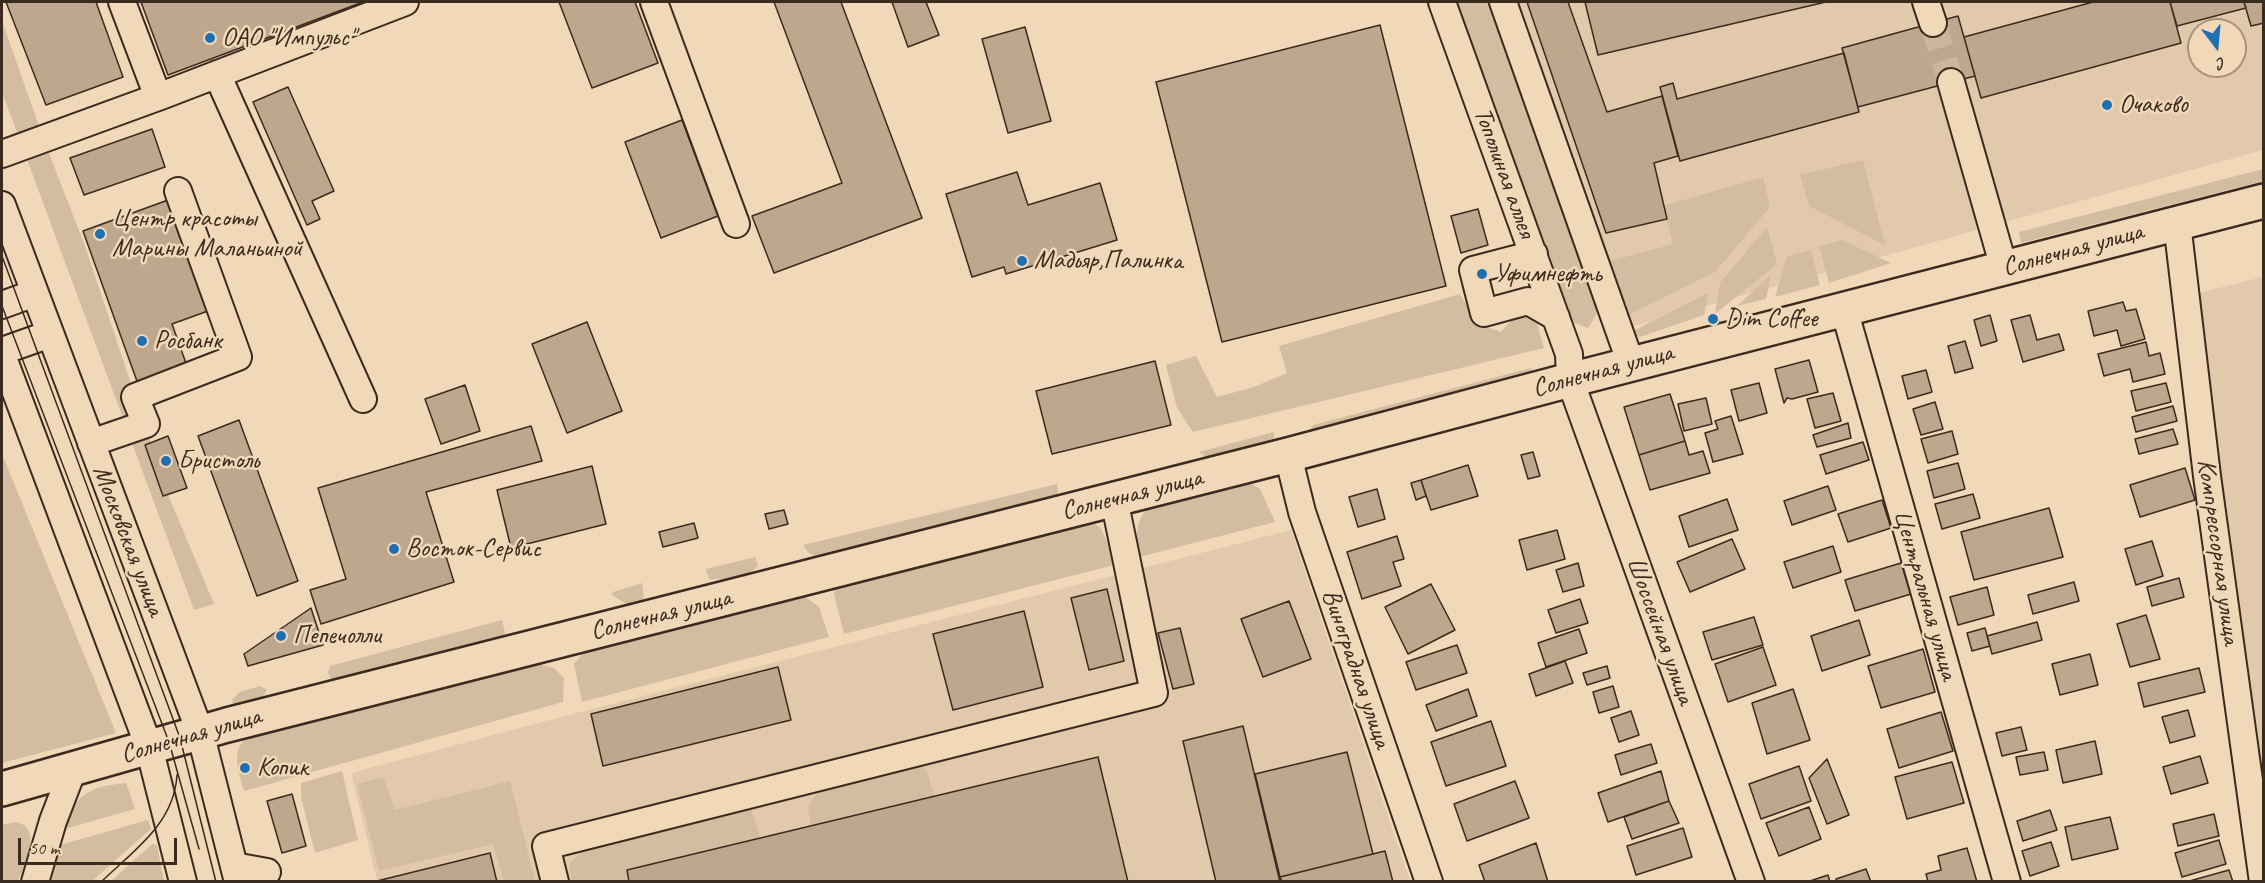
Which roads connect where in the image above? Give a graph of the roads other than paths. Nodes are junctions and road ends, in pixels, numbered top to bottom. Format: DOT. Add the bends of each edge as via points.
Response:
graph roads {
  1 [pos="122,2"];
  2 [pos="405,2"];
  3 [pos="654,2"];
  4 [pos="1442,2"];
  5 [pos="1503,2"];
  6 [pos="218,74"];
  7 [pos="1951,82"];
  8 [pos="158,97"];
  9 [pos="2,154"];
  10 [pos="178,191"];
  11 [pos="2264,201"];
  12 [pos="2,205"];
  13 [pos="2177,223"];
  14 [pos="736,224"];
  15 [pos="1533,254"];
  16 [pos="2004,268"];
  17 [pos="35,293"];
  18 [pos="2,305"];
  19 [pos="1844,309"];
  20 [pos="1556,317"];
  21 [pos="50,334"];
  22 [pos="2,353"];
  23 [pos="1631,364"];
  24 [pos="1570,380"];
  25 [pos="363,399"];
  26 [pos="91,443"];
  27 [pos="1288,455"];
  28 [pos="1114,499"];
  29 [pos="200,732"];
  30 [pos="149,747"];
  31 [pos="73,769"];
  32 [pos="2,789"];
  33 [pos="267,872"];
  34 [pos="236,874"];
  35 [pos="35,882"];
  36 [pos="183,882"];
  37 [pos="555,882"];
  38 [pos="1429,882"];
  39 [pos="1751,882"];
  40 [pos="2007,882"];
  41 [pos="2263,882"];
  1 -- 8 [label="street"];
  2 -- 6 [label="street"];
  3 -- 14 [label="street"];
  4 -- 15 [label="street, Тополиная аллея"];
  5 -- 23 [label="street"];
  6 -- 8 [label="street"];
  6 -- 25 [label="street"];
  7 -- 16 [label="street"];
  8 -- 9 [label="street"];
  10 -- 26 [label="street" via="238,357 135,397 146,424"];
  11 -- 13 [label="main road, Солнечная улица"];
  12 -- 17 [label="street, Московская улица"];
  13 -- 16 [label="main road, Солнечная улица"];
  13 -- 41 [label="street, Компрессорная улица"];
  15 -- 20 [label="street, Тополиная аллея"];
  15 -- 20 [label="street" via="1473,270 1484,313 1528,301"];
  16 -- 19 [label="main road, Солнечная улица"];
  17 -- 18 [label="street"];
  17 -- 21 [label="street, Московская улица"];
  19 -- 23 [label="main road, Солнечная улица"];
  19 -- 40 [label="street, Центральная улица"];
  20 -- 24 [label="street, Тополиная аллея" via="1569,354"];
  21 -- 22 [label="street"];
  21 -- 26 [label="street, Московская улица"];
  22 -- 30 [label="street, Московская улица"];
  23 -- 24 [label="main road, Солнечная улица"];
  24 -- 27 [label="main road, Солнечная улица"];
  24 -- 39 [label="street, Шоссейная улица"];
  26 -- 29 [label="street, Московская улица"];
  27 -- 28 [label="main road, Солнечная улица"];
  27 -- 38 [label="street, Виноградная улица" via="1302,512"];
  28 -- 29 [label="main road, Солнечная улица"];
  28 -- 37 [label="street" via="1154,693 546,846"];
  29 -- 30 [label="main road, Солнечная улица"];
  29 -- 34 [label="street, Московская улица"];
  30 -- 31 [label="main road, Солнечная улица"];
  30 -- 36 [label="street, Московская улица"];
  31 -- 32 [label="main road, Солнечная улица"];
  31 -- 35 [label="street"];
  33 -- 34 [label="street"];
}
